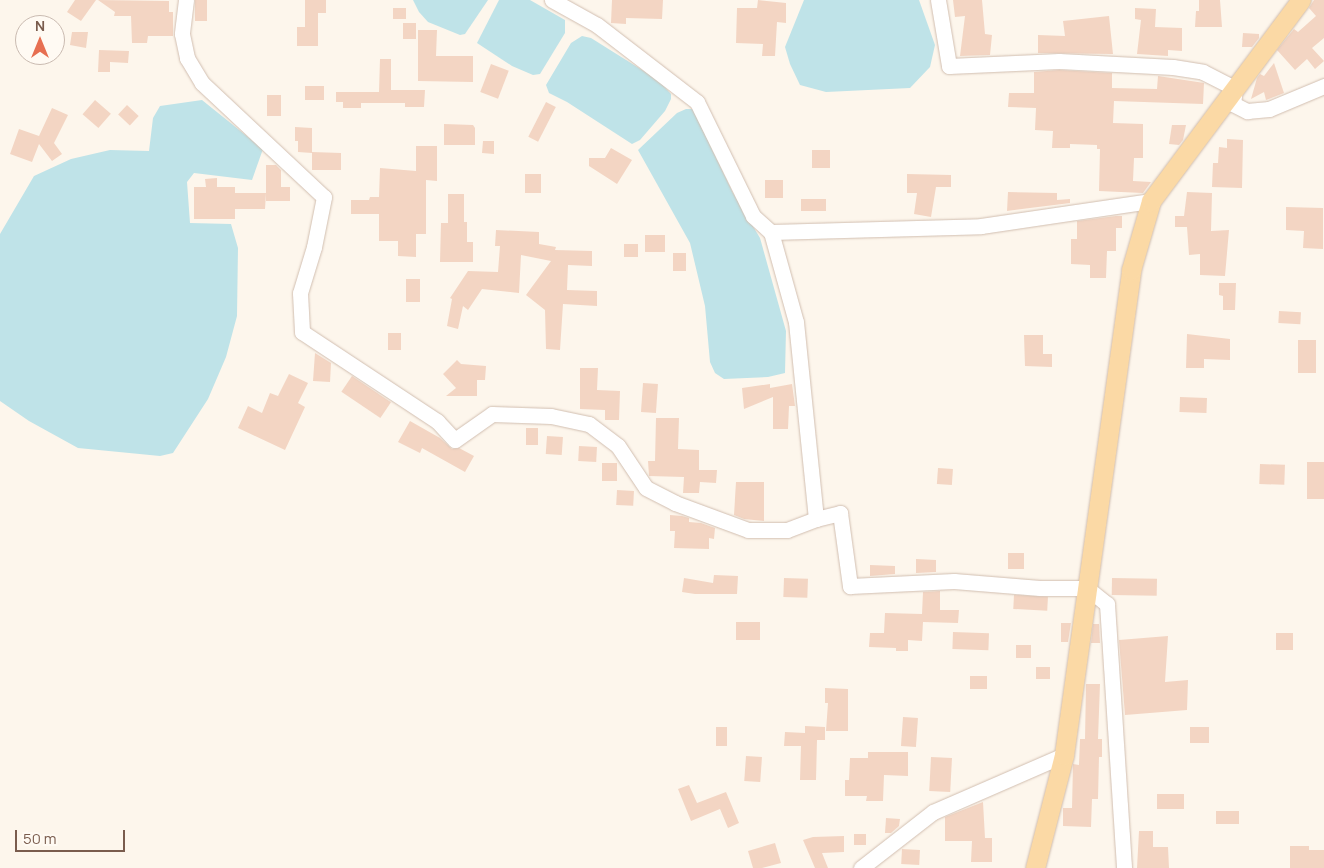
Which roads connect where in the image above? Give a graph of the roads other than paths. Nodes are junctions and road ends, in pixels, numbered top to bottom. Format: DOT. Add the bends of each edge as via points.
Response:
graph roads {
  1 [pos="186,0"];
  2 [pos="552,0"];
  3 [pos="938,0"];
  4 [pos="1300,0"];
  5 [pos="1324,86"];
  6 [pos="1235,88"];
  7 [pos="1151,201"];
  8 [pos="771,232"];
  9 [pos="816,519"];
  10 [pos="1087,588"];
  11 [pos="1064,755"];
  12 [pos="861,868"];
  13 [pos="1035,868"];
  14 [pos="1124,868"];
  1 -- 9 [label="street" via="182,34 187,58 202,83 324,197 300,293 302,332 437,421 455,440 492,414 551,416 589,424 618,446 646,488 675,503 748,530 787,530"];
  2 -- 8 [label="street" via="597,26 697,102 754,216"];
  3 -- 6 [label="street" via="949,66 1059,61 1173,67 1203,72"];
  4 -- 6 [label="main road"];
  5 -- 6 [label="street" via="1268,109 1247,110 1233,104"];
  6 -- 7 [label="main road"];
  7 -- 8 [label="street" via="981,226"];
  7 -- 10 [label="main road" via="1131,270"];
  8 -- 9 [label="street" via="796,322"];
  9 -- 10 [label="street" via="840,513 850,586 954,581"];
  10 -- 11 [label="main road"];
  10 -- 14 [label="street" via="1106,604"];
  11 -- 12 [label="street" via="933,812"];
  11 -- 13 [label="main road"];
}
